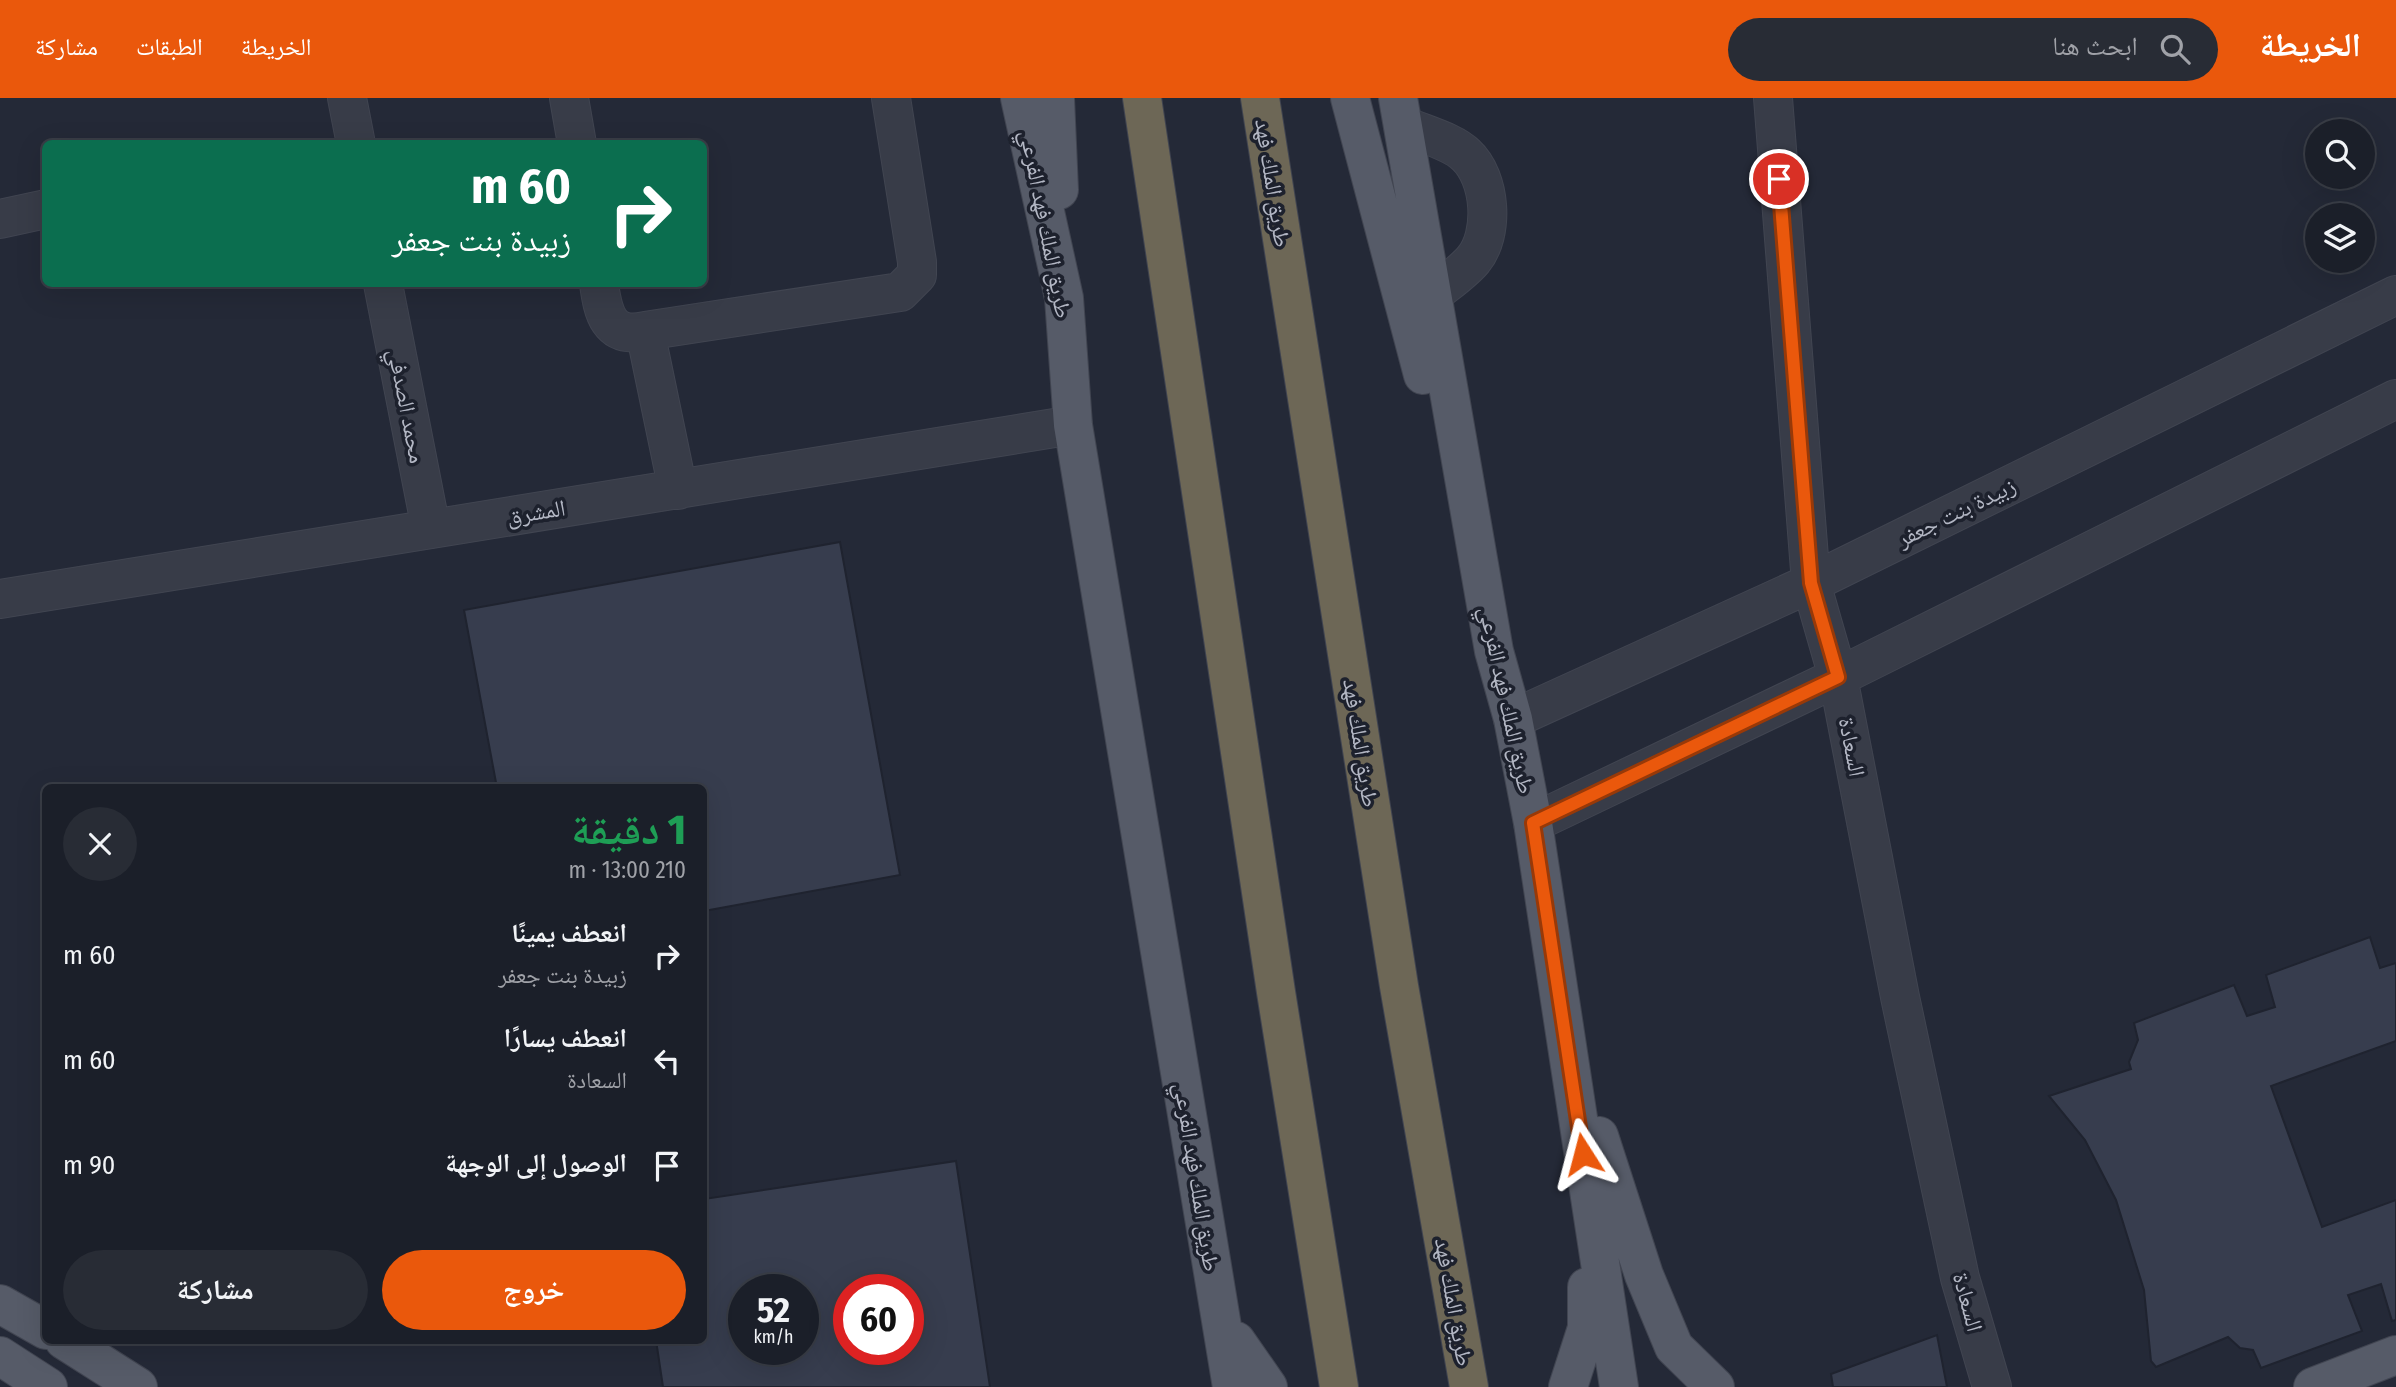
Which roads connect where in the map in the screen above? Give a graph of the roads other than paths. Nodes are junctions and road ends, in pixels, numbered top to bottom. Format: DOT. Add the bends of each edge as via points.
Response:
graph roads {
  1 [pos="347,98"];
  2 [pos="569,98"];
  3 [pos="891,98"];
  4 [pos="1020,98"];
  5 [pos="1055,98"];
  6 [pos="1142,98"];
  7 [pos="1260,98"];
  8 [pos="1350,98"];
  9 [pos="1773,98"];
  10 [pos="1401,112"];
  11 [pos="355,140"];
  12 [pos="576,140"];
  13 [pos="42,210"];
  14 [pos="0,219"];
  15 [pos="384,287"];
  16 [pos="599,287"];
  17 [pos="1432,295"];
  18 [pos="2396,295"];
  19 [pos="1064,298"];
  20 [pos="645,331"];
  21 [pos="2396,398"];
  22 [pos="1073,425"];
  23 [pos="678,490"];
  24 [pos="430,529"];
  25 [pos="1811,583"];
  26 [pos="0,599"];
  27 [pos="1494,651"];
  28 [pos="1838,677"];
  29 [pos="1513,719"];
  30 [pos="1533,823"];
  31 [pos="1564,1028"];
  32 [pos="1190,1133"];
  33 [pos="1587,1180"];
  34 [pos="0,1304"];
  35 [pos="42,1328"];
  36 [pos="1236,1341"];
  37 [pos="70,1344"];
  38 [pos="2396,1354"];
  39 [pos="0,1356"];
  40 [pos="48,1387"];
  41 [pos="138,1387"];
  42 [pos="1232,1387"];
  43 [pos="1249,1387"];
  44 [pos="1268,1387"];
  45 [pos="1339,1387"];
  46 [pos="1469,1387"];
  47 [pos="1568,1387"];
  48 [pos="1596,1387"];
  49 [pos="1619,1387"];
  50 [pos="1715,1387"];
  51 [pos="1992,1387"];
  52 [pos="2313,1387"];
  1 -- 11 [label="street"];
  2 -- 12 [label="street"];
  3 -- 20 [label="street" via="917,262 917,275 900,292"];
  4 -- 19 [label="main road, طريق الملك فهد الفرعي"];
  5 -- 19 [label="main road"];
  6 -- 45 [label="highway"];
  7 -- 46 [label="highway, طريق الملك فهد" via="1399,986"];
  8 -- 27 [label="main road"];
  9 -- 25 [label="street, السعادة"];
  10 -- 17 [label="main road, طريق الملك فهد الفرعي"];
  10 -- 17 [label="street" via="1464,153 1478,169 1485,195 1487,232 1474,259"];
  13 -- 14 [label="street"];
  15 -- 24 [label="street, محمد الصدفي"];
  16 -- 20 [label="street" via="604,316 616,327"];
  17 -- 27 [label="main road, طريق الملك فهد الفرعي"];
  18 -- 25 [label="street, زبيدة بنت جعفر"];
  19 -- 22 [label="main road, طريق الملك فهد الفرعي"];
  20 -- 23 [label="street"];
  21 -- 28 [label="street"];
  22 -- 23 [label="street, المشرق"];
  22 -- 32 [label="main road, طريق الملك فهد الفرعي"];
  23 -- 24 [label="street, المشرق"];
  24 -- 26 [label="street, المشرق"];
  25 -- 28 [label="street, السعادة"];
  25 -- 29 [label="street, زبيدة بنت جعفر"];
  27 -- 29 [label="main road, طريق الملك فهد الفرعي"];
  28 -- 30 [label="street"];
  28 -- 51 [label="street, السعادة" via="1960,1278"];
  29 -- 30 [label="main road, طريق الملك فهد الفرعي"];
  30 -- 31 [label="main road, طريق الملك فهد الفرعي"];
  31 -- 33 [label="main road, طريق الملك فهد الفرعي"];
  31 -- 50 [label="main road" via="1649,1287 1674,1347"];
  32 -- 36 [label="main road"];
  32 -- 42 [label="main road, طريق الملك فهد الفرعي"];
  33 -- 47 [label="main road" via="1587,1328"];
  33 -- 48 [label="main road"];
  33 -- 49 [label="main road, طريق الملك فهد الفرعي"];
  34 -- 35 [label="main road"];
  36 -- 43 [label="main road"];
  36 -- 44 [label="main road"];
  37 -- 41 [label="main road"];
  38 -- 52 [label="main road"];
  39 -- 40 [label="main road"];
}
